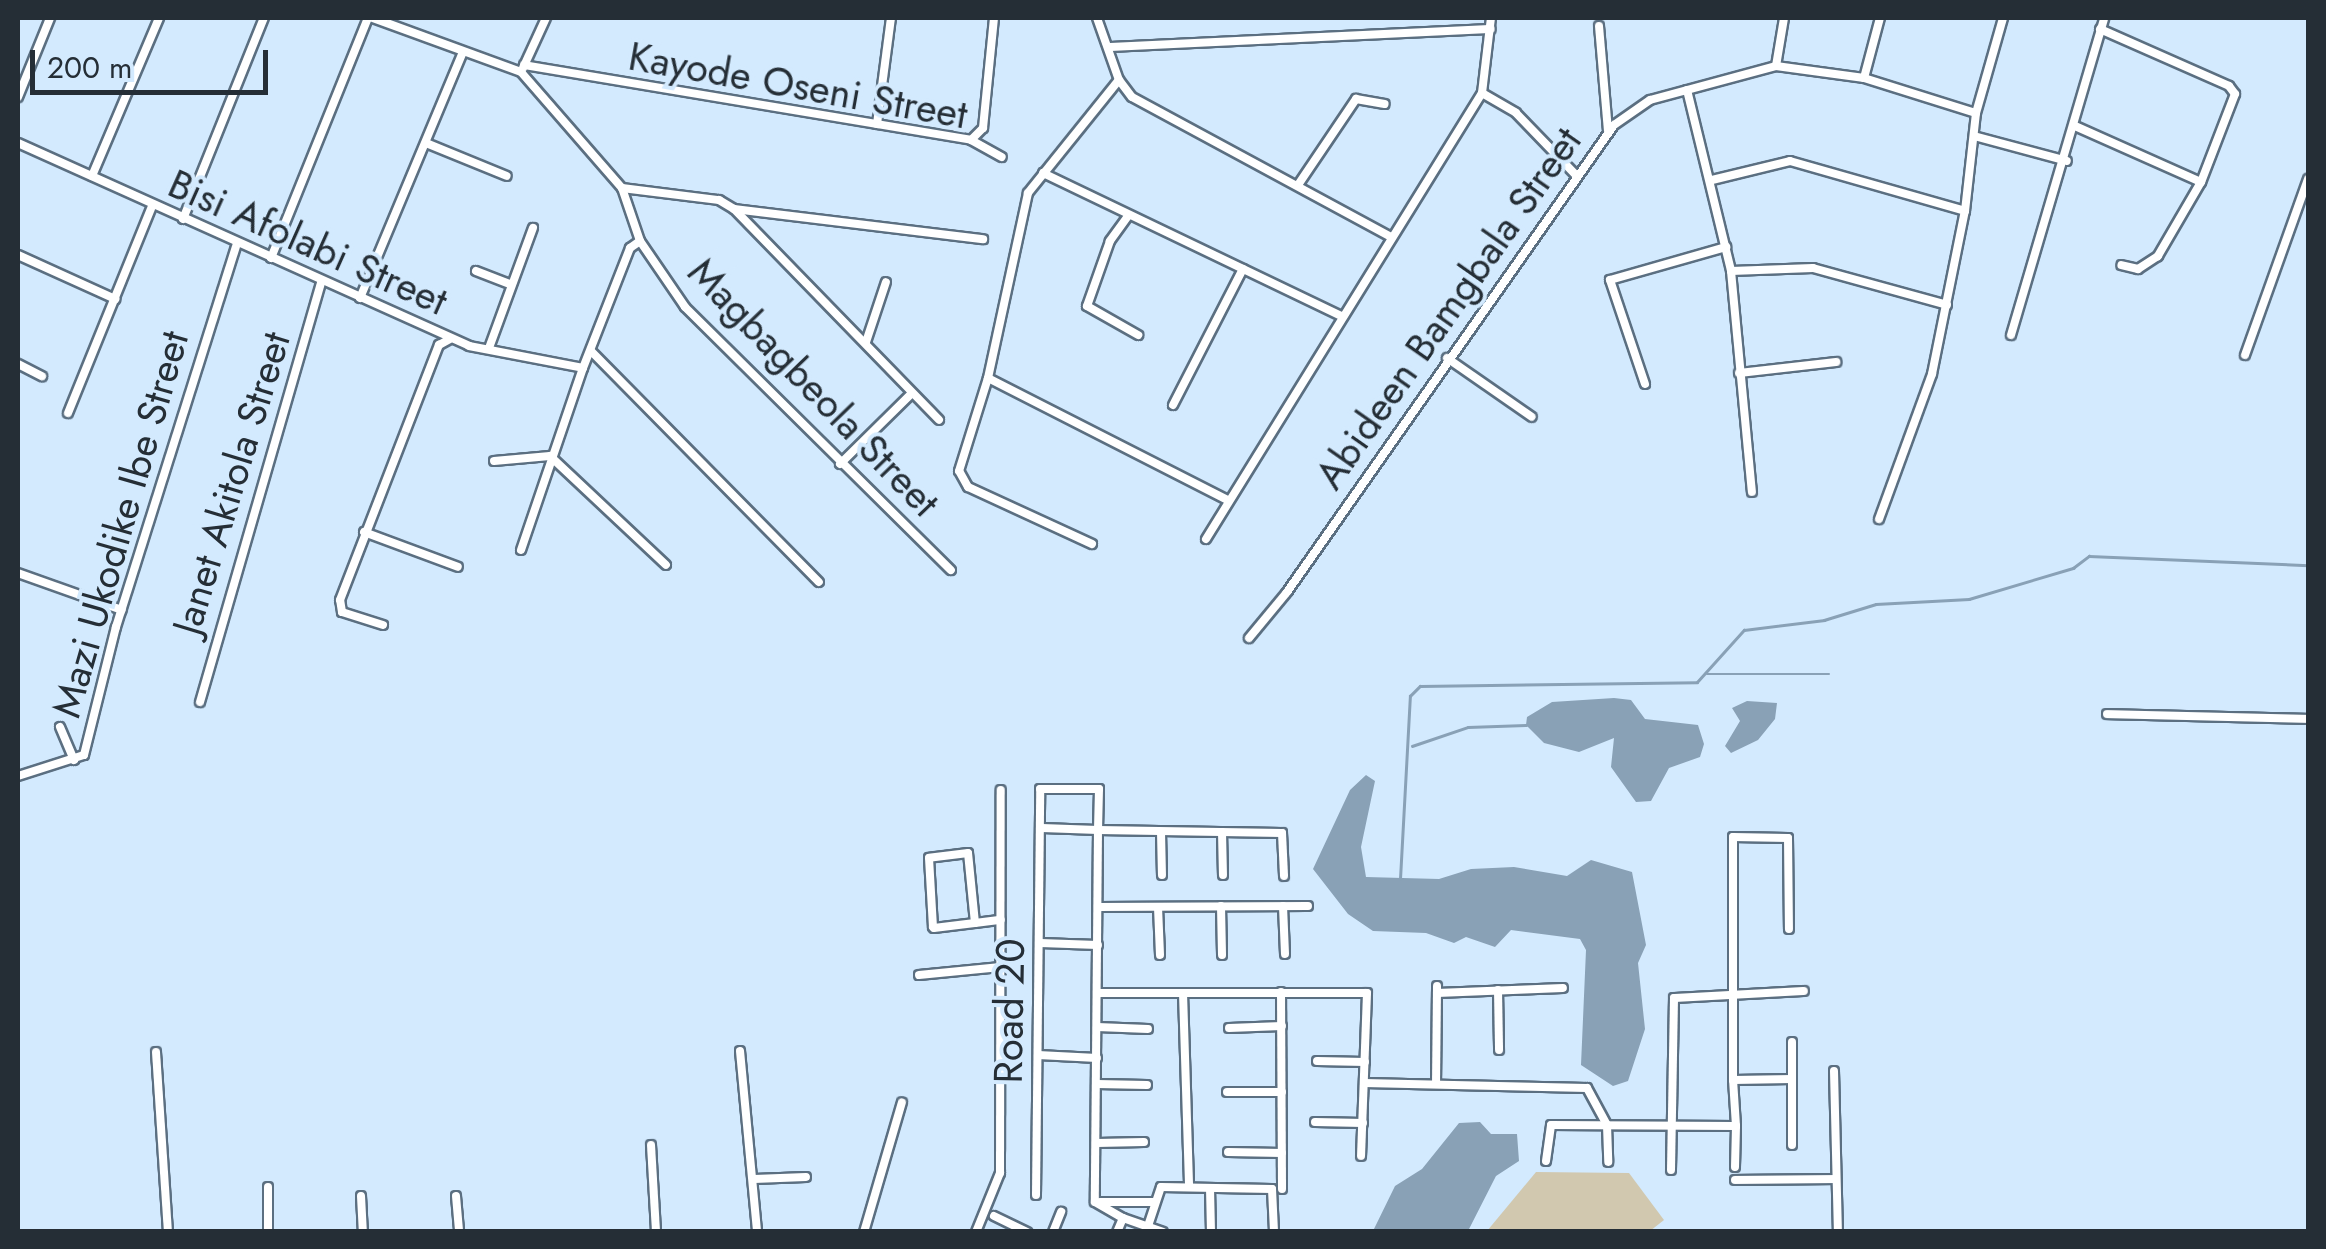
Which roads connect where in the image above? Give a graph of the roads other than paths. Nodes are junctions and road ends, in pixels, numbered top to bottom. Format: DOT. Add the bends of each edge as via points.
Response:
graph roads {
  1 [pos="50,18"];
  2 [pos="159,18"];
  3 [pos="264,18"];
  4 [pos="371,18"];
  5 [pos="546,18"];
  6 [pos="890,18"];
  7 [pos="994,18"];
  8 [pos="1097,18"];
  9 [pos="1491,18"];
  10 [pos="1784,18"];
  11 [pos="1880,18"];
  12 [pos="2003,18"];
  13 [pos="2104,18"];
  14 [pos="1599,26"];
  15 [pos="1491,29"];
  16 [pos="2100,30"];
  17 [pos="1109,47"];
  18 [pos="463,52"];
  19 [pos="1776,66"];
  20 [pos="522,68"];
  21 [pos="1864,78"];
  22 [pos="1119,80"];
  23 [pos="1686,90"];
  24 [pos="1482,93"];
  25 [pos="18,97"];
  26 [pos="1386,104"];
  27 [pos="1976,113"];
  28 [pos="877,124"];
  29 [pos="2075,126"];
  30 [pos="1608,131"];
  31 [pos="1974,136"];
  32 [pos="971,140"];
  33 [pos="426,143"];
  34 [pos="19,146"];
  35 [pos="1002,157"];
  36 [pos="2067,161"];
  37 [pos="1043,173"];
  38 [pos="1575,174"];
  39 [pos="92,176"];
  40 [pos="507,176"];
  41 [pos="2308,179"];
  42 [pos="1712,180"];
  43 [pos="2202,182"];
  44 [pos="1298,185"];
  45 [pos="622,188"];
  46 [pos="152,206"];
  47 [pos="734,208"];
  48 [pos="1965,212"];
  49 [pos="1128,216"];
  50 [pos="183,219"];
  51 [pos="532,228"];
  52 [pos="1391,236"];
  53 [pos="983,239"];
  54 [pos="640,241"];
  55 [pos="237,243"];
  56 [pos="1726,247"];
  57 [pos="18,255"];
  58 [pos="271,258"];
  59 [pos="2121,265"];
  60 [pos="1244,269"];
  61 [pos="476,271"];
  62 [pos="1731,271"];
  63 [pos="322,282"];
  64 [pos="886,282"];
  65 [pos="510,284"];
  66 [pos="115,298"];
  67 [pos="360,298"];
  68 [pos="1947,305"];
  69 [pos="1342,316"];
  70 [pos="1138,336"];
  71 [pos="2011,336"];
  72 [pos="450,338"];
  73 [pos="866,342"];
  74 [pos="489,348"];
  75 [pos="592,352"];
  76 [pos="2245,355"];
  77 [pos="1447,358"];
  78 [pos="1836,362"];
  79 [pos="18,364"];
  80 [pos="583,368"];
  81 [pos="1739,374"];
  82 [pos="42,376"];
  83 [pos="988,378"];
  84 [pos="1644,384"];
  85 [pos="912,393"];
  86 [pos="1173,406"];
  87 [pos="68,413"];
  88 [pos="1532,418"];
  89 [pos="939,420"];
  90 [pos="550,456"];
  91 [pos="494,462"];
  92 [pos="840,464"];
  93 [pos="1752,492"];
  94 [pos="1227,500"];
  95 [pos="1879,519"];
  96 [pos="364,532"];
  97 [pos="1206,539"];
  98 [pos="1092,544"];
  99 [pos="522,550"];
  100 [pos="666,565"];
  101 [pos="458,567"];
  102 [pos="951,570"];
  103 [pos="18,573"];
  104 [pos="819,582"];
  105 [pos="122,610"];
  106 [pos="383,625"];
  107 [pos="1248,638"];
  108 [pos="200,702"];
  109 [pos="2107,714"];
  110 [pos="2308,719"];
  111 [pos="60,728"];
  112 [pos="74,760"];
  113 [pos="18,776"];
  114 [pos="1001,790"];
  115 [pos="1042,828"];
  116 [pos="1098,830"];
  117 [pos="1161,832"];
  118 [pos="1222,832"];
  119 [pos="1162,875"];
  120 [pos="1223,875"];
  121 [pos="1284,876"];
  122 [pos="1158,906"];
  123 [pos="1221,906"];
  124 [pos="1284,906"];
  125 [pos="1308,906"];
  126 [pos="1098,907"];
  127 [pos="1001,920"];
  128 [pos="975,923"];
  129 [pos="1789,929"];
  130 [pos="1040,943"];
  131 [pos="1098,945"];
  132 [pos="1285,954"];
  133 [pos="1160,955"];
  134 [pos="1222,955"];
  135 [pos="1001,967"];
  136 [pos="919,975"];
  137 [pos="1564,988"];
  138 [pos="1498,990"];
  139 [pos="1804,991"];
  140 [pos="1183,992"];
  141 [pos="1282,992"];
  142 [pos="1098,993"];
  143 [pos="1730,994"];
  144 [pos="1282,1026"];
  145 [pos="1098,1027"];
  146 [pos="1230,1028"];
  147 [pos="1148,1029"];
  148 [pos="1792,1042"];
  149 [pos="1499,1050"];
  150 [pos="740,1051"];
  151 [pos="156,1052"];
  152 [pos="1038,1055"];
  153 [pos="1097,1058"];
  154 [pos="1317,1061"];
  155 [pos="1365,1062"];
  156 [pos="1834,1071"];
  157 [pos="1792,1079"];
  158 [pos="1734,1080"];
  159 [pos="1364,1083"];
  160 [pos="1097,1084"];
  161 [pos="1436,1084"];
  162 [pos="1147,1085"];
  163 [pos="1227,1092"];
  164 [pos="1282,1092"];
  165 [pos="902,1102"];
  166 [pos="1315,1122"];
  167 [pos="1363,1122"];
  168 [pos="1608,1125"];
  169 [pos="1671,1126"];
  170 [pos="1736,1126"];
  171 [pos="1144,1142"];
  172 [pos="1096,1143"];
  173 [pos="651,1144"];
  174 [pos="1792,1144"];
  175 [pos="1228,1152"];
  176 [pos="1282,1153"];
  177 [pos="1361,1156"];
  178 [pos="1546,1160"];
  179 [pos="1608,1162"];
  180 [pos="1735,1167"];
  181 [pos="1671,1170"];
  182 [pos="806,1178"];
  183 [pos="1835,1179"];
  184 [pos="754,1180"];
  185 [pos="1735,1180"];
  186 [pos="268,1187"];
  187 [pos="1189,1188"];
  188 [pos="1210,1188"];
  189 [pos="1282,1189"];
  190 [pos="1036,1195"];
  191 [pos="361,1196"];
  192 [pos="456,1196"];
  193 [pos="1095,1202"];
  194 [pos="1153,1202"];
  195 [pos="1061,1212"];
  196 [pos="994,1216"];
  197 [pos="1123,1218"];
  198 [pos="1148,1226"];
  199 [pos="168,1232"];
  200 [pos="268,1232"];
  201 [pos="363,1232"];
  202 [pos="459,1232"];
  203 [pos="656,1232"];
  204 [pos="757,1232"];
  205 [pos="864,1232"];
  206 [pos="976,1232"];
  207 [pos="1026,1232"];
  208 [pos="1053,1232"];
  209 [pos="1117,1232"];
  210 [pos="1163,1232"];
  211 [pos="1210,1232"];
  212 [pos="1274,1232"];
  213 [pos="1838,1232"];
  1 -- 25 [label="street"];
  2 -- 39 [label="street"];
  3 -- 50 [label="street"];
  4 -- 18 [label="street, Kayode Oseni Street"];
  4 -- 58 [label="street"];
  5 -- 20 [label="street"];
  6 -- 28 [label="street"];
  7 -- 32 [label="street" via="983,128"];
  8 -- 17 [label="street"];
  9 -- 15 [label="street"];
  10 -- 19 [label="street"];
  11 -- 21 [label="street"];
  12 -- 27 [label="street"];
  13 -- 16 [label="street"];
  14 -- 30 [label="street"];
  15 -- 17 [label="street"];
  15 -- 24 [label="street"];
  16 -- 29 [label="street"];
  16 -- 43 [label="street" via="2234,89"];
  17 -- 22 [label="street"];
  18 -- 20 [label="street, Kayode Oseni Street"];
  18 -- 33 [label="street"];
  19 -- 21 [label="street, Abideen Bamgbala Street"];
  19 -- 23 [label="street, Abideen Bamgbala Street"];
  20 -- 28 [label="street, Kayode Oseni Street"];
  20 -- 45 [label="street"];
  21 -- 27 [label="street, Abideen Bamgbala Street"];
  22 -- 37 [label="street"];
  22 -- 44 [label="street" via="1132,97"];
  23 -- 30 [label="street, Abideen Bamgbala Street" via="1650,100"];
  23 -- 42 [label="street"];
  24 -- 38 [label="street" via="1516,113"];
  24 -- 52 [label="street"];
  26 -- 44 [label="street" via="1356,100"];
  27 -- 31 [label="street"];
  28 -- 32 [label="street, Kayode Oseni Street"];
  29 -- 36 [label="street"];
  29 -- 43 [label="street"];
  30 -- 38 [label="street, Abideen Bamgbala Street"];
  31 -- 36 [label="street"];
  31 -- 48 [label="street"];
  32 -- 35 [label="street, Kayode Oseni Street"];
  33 -- 40 [label="street"];
  33 -- 67 [label="street"];
  34 -- 39 [label="street, Bisi Afolabi Street"];
  36 -- 71 [label="street"];
  37 -- 49 [label="street"];
  37 -- 83 [label="street" via="1022,212"];
  38 -- 77 [label="street, Abideen Bamgbala Street"];
  39 -- 46 [label="street, Bisi Afolabi Street"];
  41 -- 76 [label="street"];
  42 -- 48 [label="street" via="1790,162"];
  42 -- 56 [label="street"];
  43 -- 59 [label="street" via="2158,256 2138,269"];
  44 -- 52 [label="street"];
  45 -- 47 [label="street" via="719,200"];
  45 -- 54 [label="street, Magbagbeola Street"];
  46 -- 50 [label="street, Bisi Afolabi Street"];
  46 -- 66 [label="street"];
  47 -- 53 [label="street"];
  47 -- 73 [label="street"];
  48 -- 68 [label="street"];
  49 -- 60 [label="street"];
  49 -- 70 [label="street" via="1110,242 1088,306"];
  50 -- 55 [label="street, Bisi Afolabi Street"];
  51 -- 65 [label="street"];
  52 -- 69 [label="street"];
  54 -- 75 [label="street" via="630,248"];
  54 -- 92 [label="street, Magbagbeola Street" via="685,307"];
  55 -- 58 [label="street, Bisi Afolabi Street"];
  55 -- 105 [label="street, Mazi Ukodike Ibe Street"];
  56 -- 62 [label="street"];
  56 -- 84 [label="street" via="1610,280"];
  57 -- 66 [label="street"];
  58 -- 63 [label="street, Bisi Afolabi Street"];
  60 -- 69 [label="street"];
  60 -- 86 [label="street"];
  61 -- 65 [label="street"];
  62 -- 68 [label="street" via="1814,268"];
  62 -- 81 [label="street"];
  63 -- 67 [label="street, Bisi Afolabi Street"];
  63 -- 108 [label="street, Janet Akitola Street"];
  64 -- 73 [label="street"];
  65 -- 74 [label="street"];
  66 -- 87 [label="street"];
  67 -- 72 [label="street, Bisi Afolabi Street"];
  68 -- 95 [label="street" via="1932,374"];
  69 -- 94 [label="street"];
  72 -- 74 [label="street, Bisi Afolabi Street"];
  72 -- 96 [label="street" via="439,346"];
  73 -- 85 [label="street"];
  74 -- 80 [label="street, Bisi Afolabi Street"];
  75 -- 80 [label="street"];
  75 -- 104 [label="street"];
  77 -- 88 [label="street"];
  77 -- 107 [label="street, Abideen Bamgbala Street" via="1287,592"];
  78 -- 81 [label="street"];
  79 -- 82 [label="street"];
  80 -- 90 [label="street"];
  81 -- 93 [label="street"];
  83 -- 94 [label="street"];
  83 -- 98 [label="street" via="959,471 963,481"];
  85 -- 89 [label="street"];
  85 -- 92 [label="street"];
  90 -- 91 [label="street"];
  90 -- 99 [label="street"];
  90 -- 100 [label="street"];
  92 -- 102 [label="street, Magbagbeola Street"];
  94 -- 97 [label="street"];
  96 -- 101 [label="street"];
  96 -- 106 [label="street" via="339,609"];
  103 -- 105 [label="street"];
  105 -- 112 [label="street, Mazi Ukodike Ibe Street" via="84,756"];
  109 -- 110 [label="street"];
  111 -- 112 [label="street"];
  112 -- 113 [label="street, Mazi Ukodike Ibe Street"];
  114 -- 127 [label="street"];
  115 -- 116 [label="street"];
  115 -- 116 [label="street, Road 20" via="1040,789 1099,789"];
  115 -- 130 [label="street, Road 20"];
  116 -- 117 [label="street"];
  116 -- 126 [label="street"];
  117 -- 118 [label="street"];
  117 -- 119 [label="street"];
  118 -- 120 [label="street"];
  118 -- 121 [label="street" via="1282,833"];
  122 -- 123 [label="street"];
  122 -- 126 [label="street"];
  122 -- 133 [label="street"];
  123 -- 124 [label="street"];
  123 -- 134 [label="street"];
  124 -- 125 [label="street"];
  124 -- 132 [label="street"];
  126 -- 131 [label="street"];
  127 -- 128 [label="street"];
  127 -- 135 [label="street"];
  128 -- 128 [label="street" via="968,853 928,858 933,927"];
  129 -- 143 [label="street" via="1788,838 1736,835"];
  130 -- 131 [label="street"];
  130 -- 152 [label="street, Road 20"];
  131 -- 142 [label="street"];
  135 -- 136 [label="street"];
  135 -- 206 [label="street" via="1000,1173"];
  137 -- 138 [label="street"];
  138 -- 149 [label="street"];
  138 -- 161 [label="street" via="1437,990"];
  139 -- 143 [label="street"];
  140 -- 141 [label="street"];
  140 -- 142 [label="street"];
  140 -- 187 [label="street"];
  141 -- 144 [label="street"];
  141 -- 155 [label="street" via="1367,993"];
  142 -- 145 [label="street"];
  143 -- 158 [label="street"];
  143 -- 169 [label="street" via="1673,1000"];
  144 -- 146 [label="street"];
  144 -- 164 [label="street"];
  145 -- 147 [label="street"];
  145 -- 153 [label="street"];
  148 -- 157 [label="street"];
  150 -- 184 [label="street"];
  151 -- 199 [label="street"];
  152 -- 153 [label="street"];
  152 -- 190 [label="street, Road 20"];
  153 -- 160 [label="street"];
  154 -- 155 [label="street"];
  155 -- 159 [label="street"];
  156 -- 183 [label="street"];
  157 -- 158 [label="street"];
  157 -- 174 [label="street"];
  158 -- 170 [label="street"];
  159 -- 161 [label="street"];
  159 -- 167 [label="street"];
  160 -- 162 [label="street"];
  160 -- 172 [label="street"];
  161 -- 168 [label="street" via="1588,1088"];
  163 -- 164 [label="street"];
  164 -- 176 [label="street"];
  165 -- 205 [label="street"];
  166 -- 167 [label="street"];
  167 -- 177 [label="street"];
  168 -- 169 [label="street"];
  168 -- 178 [label="street" via="1551,1125"];
  168 -- 179 [label="street"];
  169 -- 170 [label="street"];
  169 -- 181 [label="street"];
  170 -- 180 [label="street"];
  171 -- 172 [label="street"];
  172 -- 193 [label="street"];
  173 -- 203 [label="street"];
  175 -- 176 [label="street"];
  176 -- 189 [label="street"];
  182 -- 184 [label="street"];
  183 -- 185 [label="street"];
  183 -- 213 [label="street"];
  184 -- 204 [label="street"];
  186 -- 200 [label="street"];
  187 -- 188 [label="street"];
  187 -- 194 [label="street" via="1158,1188"];
  188 -- 211 [label="street"];
  188 -- 212 [label="street" via="1272,1189"];
  191 -- 201 [label="street"];
  192 -- 202 [label="street"];
  193 -- 194 [label="street"];
  193 -- 197 [label="street"];
  194 -- 198 [label="street"];
  195 -- 208 [label="street"];
  196 -- 207 [label="street"];
  197 -- 198 [label="street"];
  197 -- 209 [label="street"];
  198 -- 210 [label="street"];
}
